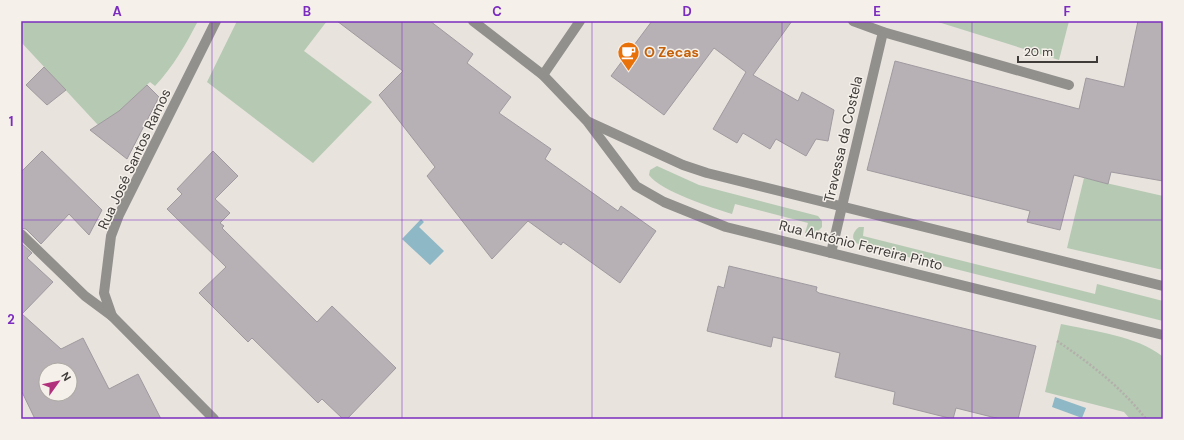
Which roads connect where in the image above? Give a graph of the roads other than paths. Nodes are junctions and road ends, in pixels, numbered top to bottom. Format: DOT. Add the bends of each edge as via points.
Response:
graph roads {
  1 [pos="216,21"];
  2 [pos="473,21"];
  3 [pos="580,21"];
  4 [pos="853,21"];
  5 [pos="883,32"];
  6 [pos="543,75"];
  7 [pos="1069,85"];
  8 [pos="587,121"];
  9 [pos="842,207"];
  10 [pos="21,234"];
  11 [pos="831,253"];
  12 [pos="1163,286"];
  13 [pos="112,316"];
  14 [pos="1163,335"];
  15 [pos="214,419"];
  1 -- 13 [label="street, Rua José Santos Ramos" via="119,215 111,236 104,293"];
  2 -- 6 [label="street, Rua António Ferreira Pinto"];
  3 -- 6 [label="street"];
  4 -- 5 [label="street"];
  5 -- 7 [label="street"];
  5 -- 9 [label="street, Travessa da Costela"];
  6 -- 8 [label="street, Rua António Ferreira Pinto"];
  8 -- 9 [label="street, Rua António Ferreira Pinto" via="684,165"];
  8 -- 11 [label="street, Rua António Ferreira Pinto" via="636,186 664,202 726,227"];
  9 -- 11 [label="street, Travessa da Costela"];
  9 -- 12 [label="street, Rua António Ferreira Pinto"];
  10 -- 13 [label="street" via="85,296"];
  11 -- 14 [label="street, Rua António Ferreira Pinto"];
  13 -- 15 [label="street"];
}
